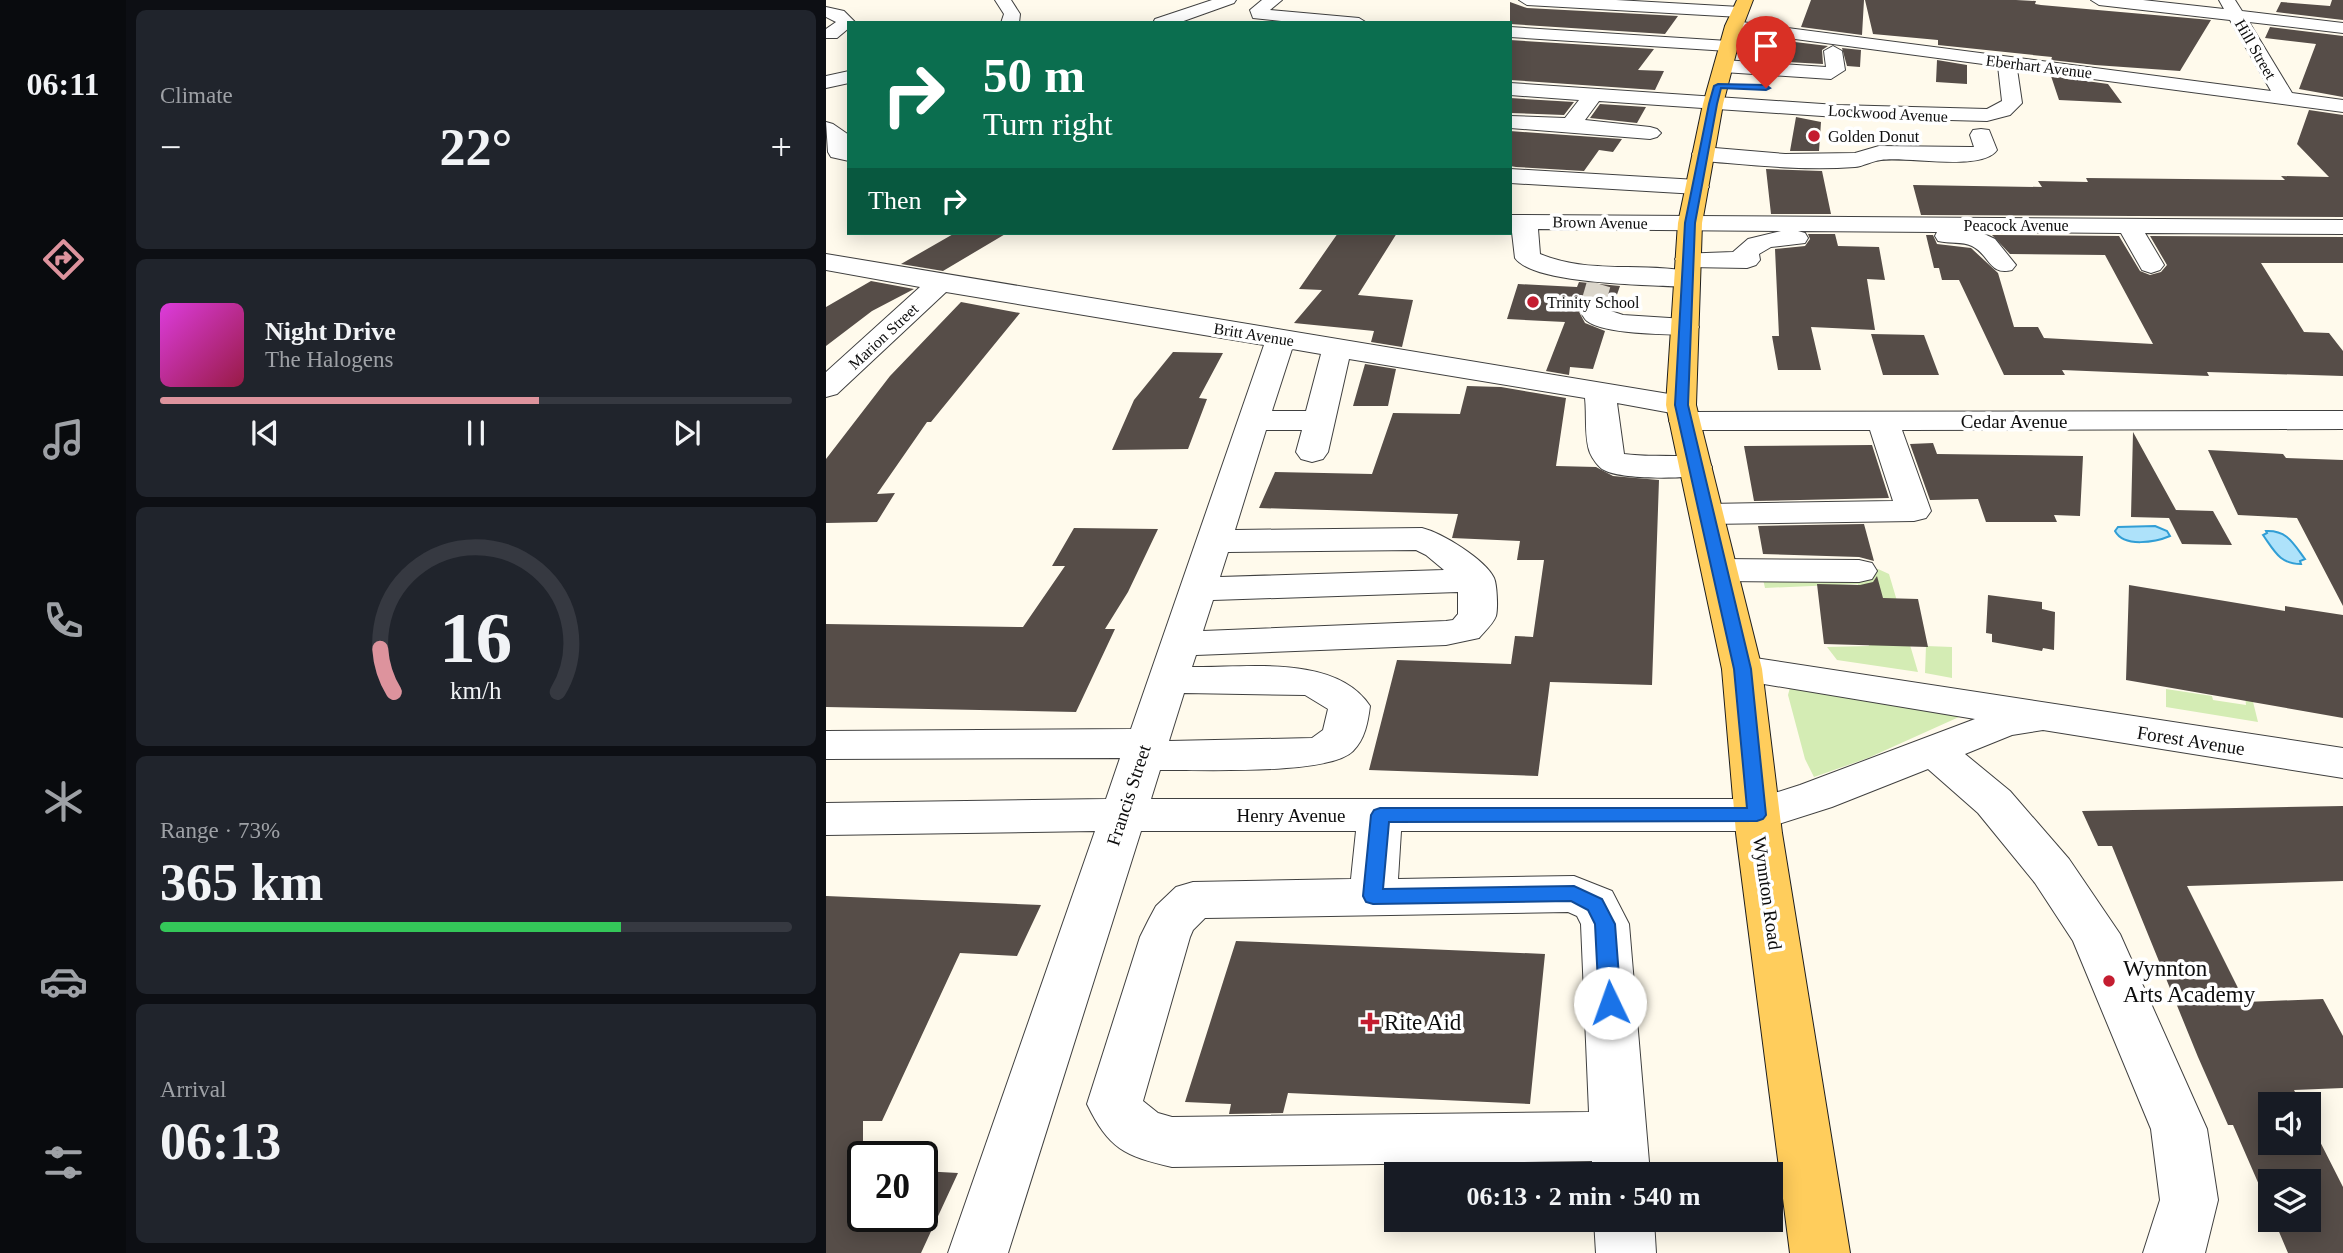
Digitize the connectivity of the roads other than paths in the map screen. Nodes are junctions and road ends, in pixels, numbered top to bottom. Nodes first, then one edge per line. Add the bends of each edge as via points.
1 (1003, 0) edge
2 (1228, 0) edge
3 (1274, 0) edge
4 (1527, 0) edge
5 (2099, 0) edge
6 (2232, 8) edge
7 (826, 12) edge
8 (1739, 14) edge
9 (1010, 21) edge
10 (1167, 21) edge
11 (1337, 21) edge
12 (2343, 28) edge
13 (1880, 30) dead end
14 (1512, 32) edge
15 (828, 33) edge
16 (1803, 41) junction
17 (1860, 43) junction
18 (847, 45) edge
19 (1833, 51) junction
20 (1726, 54) junction
21 (1772, 60) junction
22 (2007, 62) junction
23 (847, 77) edge
24 (826, 82) edge
25 (1512, 89) edge
26 (1593, 95) junction
27 (1715, 95) junction
28 (2285, 98) junction
29 (2343, 106) edge
30 (1847, 111) junction
31 (1982, 115) junction
32 (1512, 122) edge
33 (1571, 125) junction
34 (826, 128) edge
35 (1874, 129) junction
36 (1650, 133) dead end
37 (1879, 153) junction
38 (838, 154) edge
39 (1703, 155) junction
40 (1512, 176) edge
41 (1697, 187) junction
42 (1518, 222) edge
43 (1690, 223) junction
44 (2129, 226) junction
45 (2343, 227) edge
46 (826, 261) edge
47 (2003, 265) dead end
48 (2151, 265) dead end
49 (1688, 269) junction
50 (940, 283) junction
51 (1597, 287) junction
52 (1685, 327) junction
53 (1281, 338) junction
54 (1337, 347) junction
55 (826, 388) edge
56 (1600, 391) junction
57 (1683, 413) junction
58 (1320, 420) junction
59 (2343, 420) edge
60 (1253, 421) junction
61 (1883, 421) junction
62 (1312, 452) dead end
63 (1696, 467) junction
64 (1707, 514) junction
65 (1213, 541) junction
66 (1720, 570) junction
67 (1859, 571) dead end
68 (1477, 580) junction
69 (1197, 589) junction
70 (1172, 662) junction
71 (1742, 669) junction
72 (2040, 717) junction
73 (826, 745) edge
74 (1143, 750) junction
75 (1934, 751) junction
76 (2343, 763) edge
77 (1121, 815) junction
78 (1380, 815) junction
79 (1757, 815) junction
80 (826, 819) edge
81 (1373, 896) junction
82 (1619, 1155) edge
83 (1625, 1232) edge
84 (978, 1253) edge
85 (1626, 1253) edge
86 (1820, 1253) edge
87 (2173, 1253) edge

1 - 9 street via 1012,14
2 - 10 street
3 - 11 street via 1258,10 1259,14
4 - 8 street
5 - 6 street
6 - 12 street
6 - 28 street, Hill Street
7 - 15 street via 846,22
8 - 13 street
8 - 16 street, Eberhart Avenue
8 - 20 main road, Wynnton Road
14 - 20 street
15 - 18 street
16 - 17 street, Eberhart Avenue
16 - 19 street
16 - 21 street
17 - 19 street via 1850,50
17 - 22 street, Eberhart Avenue
19 - 21 street via 1836,70 1831,73 1784,72
20 - 21 street
20 - 27 main road, Wynnton Road
22 - 28 street, Eberhart Avenue
22 - 31 street, Lockwood Avenue via 2012,103 2003,111
23 - 24 street
25 - 26 street, Lockwood Avenue
26 - 27 street, Lockwood Avenue
26 - 33 street
27 - 30 street, Lockwood Avenue
27 - 39 main road, Wynnton Road
28 - 29 street, Eberhart Avenue
30 - 31 street, Lockwood Avenue
30 - 35 street
31 - 35 street
31 - 37 street via 1986,150 1981,153
32 - 33 street
33 - 36 street
34 - 38 street via 840,138
35 - 37 street via 1883,146
37 - 39 street via 1857,160 1785,161
39 - 41 main road, Wynnton Road
40 - 41 street
41 - 43 main road, Wynnton Road
42 - 43 street, Brown Avenue
42 - 51 street via 1528,258
43 - 44 street, Peacock Avenue
43 - 49 main road, Wynnton Road
44 - 45 street, Peacock Avenue
44 - 48 street
46 - 50 street, Britt Avenue
47 - 49 street via 1988,243 1965,236 1781,238 1753,245 1746,252 1747,260
49 - 51 street
49 - 52 main road, Wynnton Road
50 - 53 street, Britt Avenue
50 - 55 street, Marion Street
51 - 52 street via 1597,316 1621,323
52 - 57 main road, Wynnton Road
53 - 54 street, Britt Avenue
53 - 60 street, Francis Street
54 - 56 street, Britt Avenue
54 - 58 street
56 - 57 street, Britt Avenue
56 - 63 street via 1605,453 1614,463
57 - 61 street, Cedar Avenue
57 - 63 main road, Wynnton Road
58 - 60 street
58 - 62 street
59 - 61 street, Cedar Avenue
60 - 65 street, Francis Street
61 - 64 street via 1914,511
63 - 64 main road, Wynnton Road
64 - 66 main road, Wynnton Road
65 - 68 street via 1422,539 1439,547
65 - 69 street, Francis Street
66 - 67 street
66 - 71 main road, Wynnton Road
68 - 69 street
68 - 70 street via 1477,616 1465,630
69 - 70 street, Francis Street
70 - 74 street, Francis Street
70 - 74 street via 1313,683 1349,706 1345,732 1334,747 1315,752
71 - 72 street, Forest Avenue
71 - 79 main road, Wynnton Road
72 - 75 street, Forest Avenue via 2004,723
72 - 76 street, Forest Avenue
73 - 74 street
74 - 77 street, Francis Street
75 - 79 street, Forest Avenue
75 - 87 street via 1994,802 2052,871 2095,934 2179,1129 2189,1200
77 - 78 street, Henry Avenue
77 - 80 street, Henry Avenue
77 - 84 street, Francis Street
78 - 79 street, Henry Avenue
78 - 81 street
79 - 86 main road, Wynnton Road
81 - 82 street via 1549,892 1574,894 1595,904 1605,924
81 - 82 street via 1193,900 1173,919 1165,937 1115,1104 1123,1120 1146,1136 1171,1142
83 - 85 street

